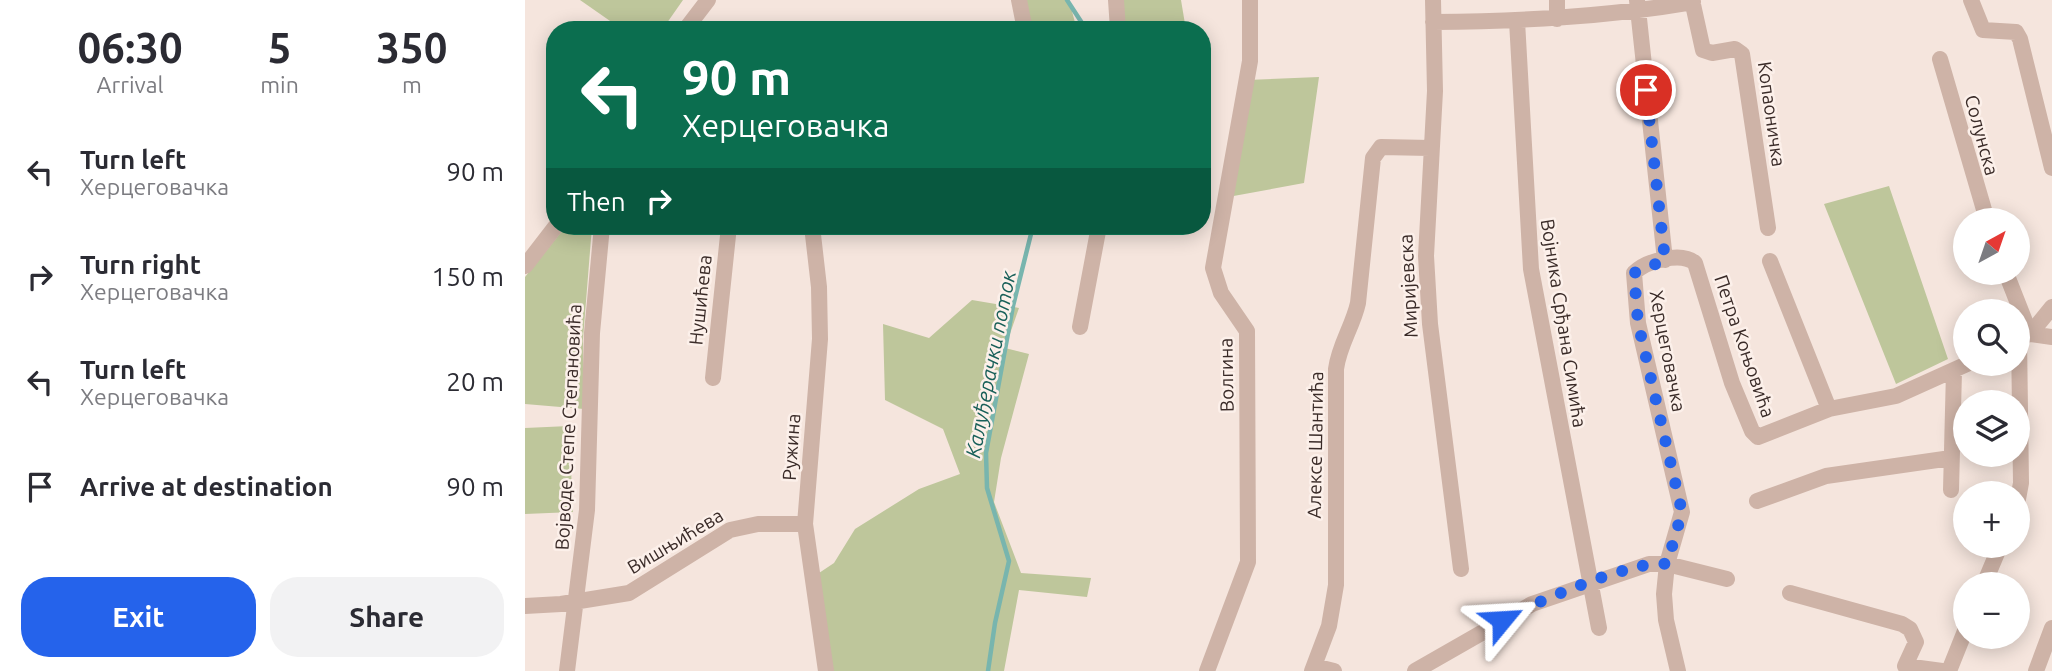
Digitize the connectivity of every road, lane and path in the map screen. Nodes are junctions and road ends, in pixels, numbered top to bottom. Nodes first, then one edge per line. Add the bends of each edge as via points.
1 (708, 0) edge
2 (1019, 0) edge
3 (1116, 0) edge
4 (1250, 0) edge
5 (1433, 0) edge
6 (1557, 0) edge
7 (1971, 0) edge
8 (1692, 1) edge
9 (1637, 6) edge
10 (1557, 19) junction
11 (692, 21) edge
12 (1023, 21) edge
13 (1117, 21) edge
14 (1517, 21) junction
15 (1433, 22) junction
16 (1940, 60) dead end
17 (1430, 148) junction
18 (2052, 169) edge
19 (1983, 208) edge
20 (1768, 228) dead end
21 (549, 235) edge
22 (601, 235) edge
23 (728, 235) edge
24 (813, 235) edge
25 (1097, 235) edge
26 (1665, 260) junction
27 (1770, 261) dead end
28 (525, 265) edge
29 (2052, 307) edge
30 (1080, 327) dead end
31 (2030, 328) edge
32 (2030, 336) edge
33 (2052, 337) edge
34 (1953, 371) edge
35 (1960, 376) edge
36 (2022, 376) edge
37 (713, 378) dead end
38 (1829, 409) junction
39 (1951, 458) junction
40 (2021, 481) edge
41 (1951, 490) dead end
42 (1757, 501) dead end
43 (805, 524) junction
44 (1667, 564) junction
45 (1461, 569) dead end
46 (1727, 579) dead end
47 (1589, 584) junction
48 (1790, 593) dead end
49 (576, 601) junction
50 (525, 606) edge
51 (1598, 628) dead end
52 (2052, 628) edge
53 (1958, 649) edge
54 (1313, 668) edge
55 (1903, 669) edge
56 (568, 671) edge
57 (826, 671) edge
58 (1207, 671) edge
59 (1334, 671) edge
60 (1415, 671) edge
61 (1678, 671) edge
62 (1942, 671) edge
63 (1949, 671) edge
64 (2036, 671) edge

1 - 11 street
2 - 12 street
3 - 13 street
4 - 58 street, Волгина via 1250,61 1213,268 1221,293 1247,331 1248,562
5 - 15 street, Миријевска
6 - 10 street
7 - 18 street via 1983,30 2010,30 2020,39
8 - 9 street, Копаоничка
8 - 20 street, Копаоничка via 1703,50 1735,49 1742,54
9 - 10 street, Копаоничка
9 - 26 street
10 - 14 street, Копаоничка
14 - 15 street, Копаоничка
14 - 47 street, Војника Срђана Симића via 1531,269
15 - 17 street, Миријевска via 1435,91
16 - 19 street, Солунска
17 - 45 street, Миријевска via 1426,219 1430,324
17 - 54 street, Алексе Шантића via 1381,146 1373,158 1357,303 1336,369 1335,603
21 - 28 street
22 - 49 street, Војводе Степе Степановића via 592,333 587,510
23 - 37 street, Нушићева
24 - 43 street, Ружина via 820,339
25 - 30 street
26 - 38 street, Петра Коњовића via 1683,257 1695,263 1732,383 1755,435 1766,436
26 - 44 street, Херцеговачка via 1639,269 1634,280 1638,323 1682,512
27 - 38 street
29 - 31 street
32 - 33 street
34 - 38 street, Петра Коњовића via 1896,396
35 - 39 street
36 - 40 street
39 - 41 street
39 - 42 street via 1826,476
43 - 49 street, Вишњићева via 758,524 730,530 629,593
43 - 57 street, Ружина
44 - 46 street
44 - 47 street via 1649,564
44 - 61 street, Херцеговачка via 1664,607
47 - 51 street, Војника Срђана Симића
47 - 60 street via 1518,611
48 - 55 street via 1910,629 1916,642
49 - 50 street, Вишњићева
49 - 56 street, Војводе Степе Степановића
52 - 64 street
53 - 63 street
54 - 59 street
55 - 62 street

